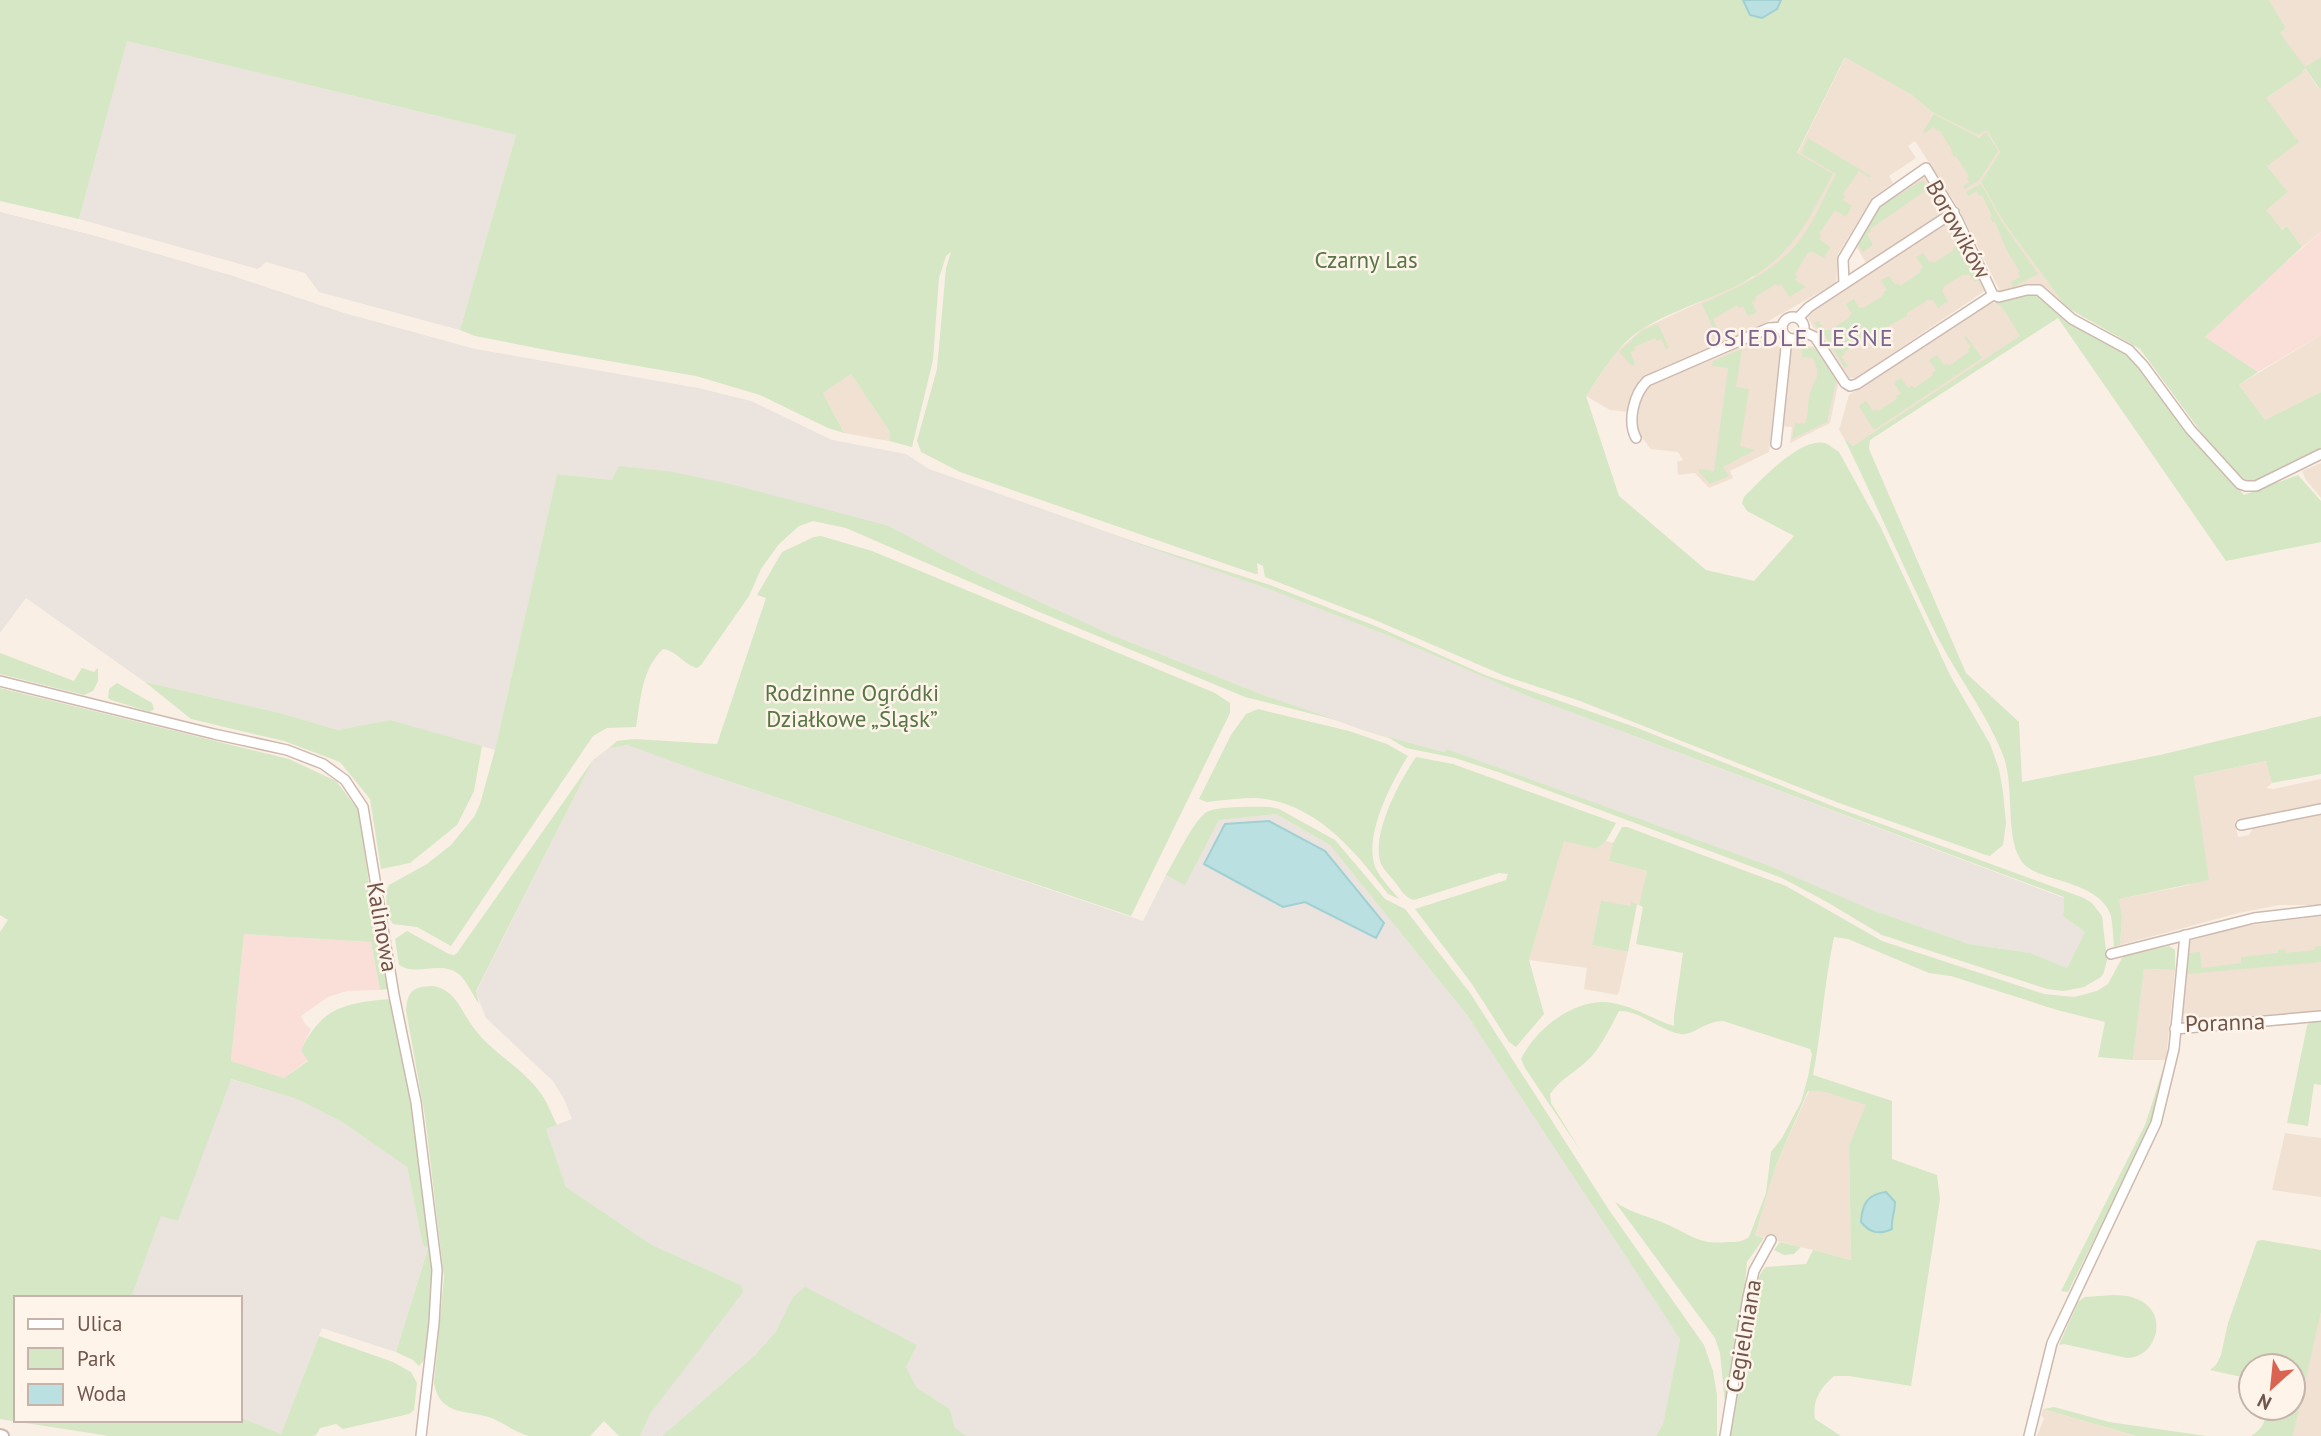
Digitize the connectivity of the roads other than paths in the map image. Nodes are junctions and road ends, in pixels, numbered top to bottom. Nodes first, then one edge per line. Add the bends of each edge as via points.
1 (1954, 212) junction
2 (1844, 284) junction
3 (1993, 295) junction
4 (1798, 318) junction
5 (1782, 327) junction
6 (1804, 332) junction
7 (1787, 338) junction
8 (1636, 438) dead end
9 (1776, 444) dead end
10 (2321, 454) edge
11 (0, 681) edge
12 (2321, 809) edge
13 (2241, 825) dead end
14 (2321, 910) edge
15 (2185, 935) junction
16 (2111, 954) dead end
17 (2321, 1016) edge
18 (2175, 1029) junction
19 (1771, 1240) dead end
20 (421, 1436) edge
21 (1725, 1436) edge
22 (2029, 1436) edge

1 - 2 street
1 - 2 street, Borowików via 1926,168 1876,203 1845,254
1 - 3 street, Borowików
2 - 4 street
3 - 6 street via 1850,386 1815,337
3 - 10 street, Borowików via 2039,290 2060,310 2122,345 2240,484 2256,485
4 - 5 street via 1787,319
4 - 6 street
5 - 7 street
5 - 8 street via 1769,328 1647,381 1634,407
6 - 7 street via 1795,340
7 - 9 street
11 - 20 street, Kalinowa via 287,750 323,764 345,780 363,807 416,1102 437,1270
12 - 13 street
14 - 15 street via 2254,918
15 - 16 street
15 - 18 street, Poranna
17 - 18 street, Poranna
18 - 22 street via 2169,1077 2156,1123 2052,1343
19 - 21 street, Cegielniana via 1754,1271

